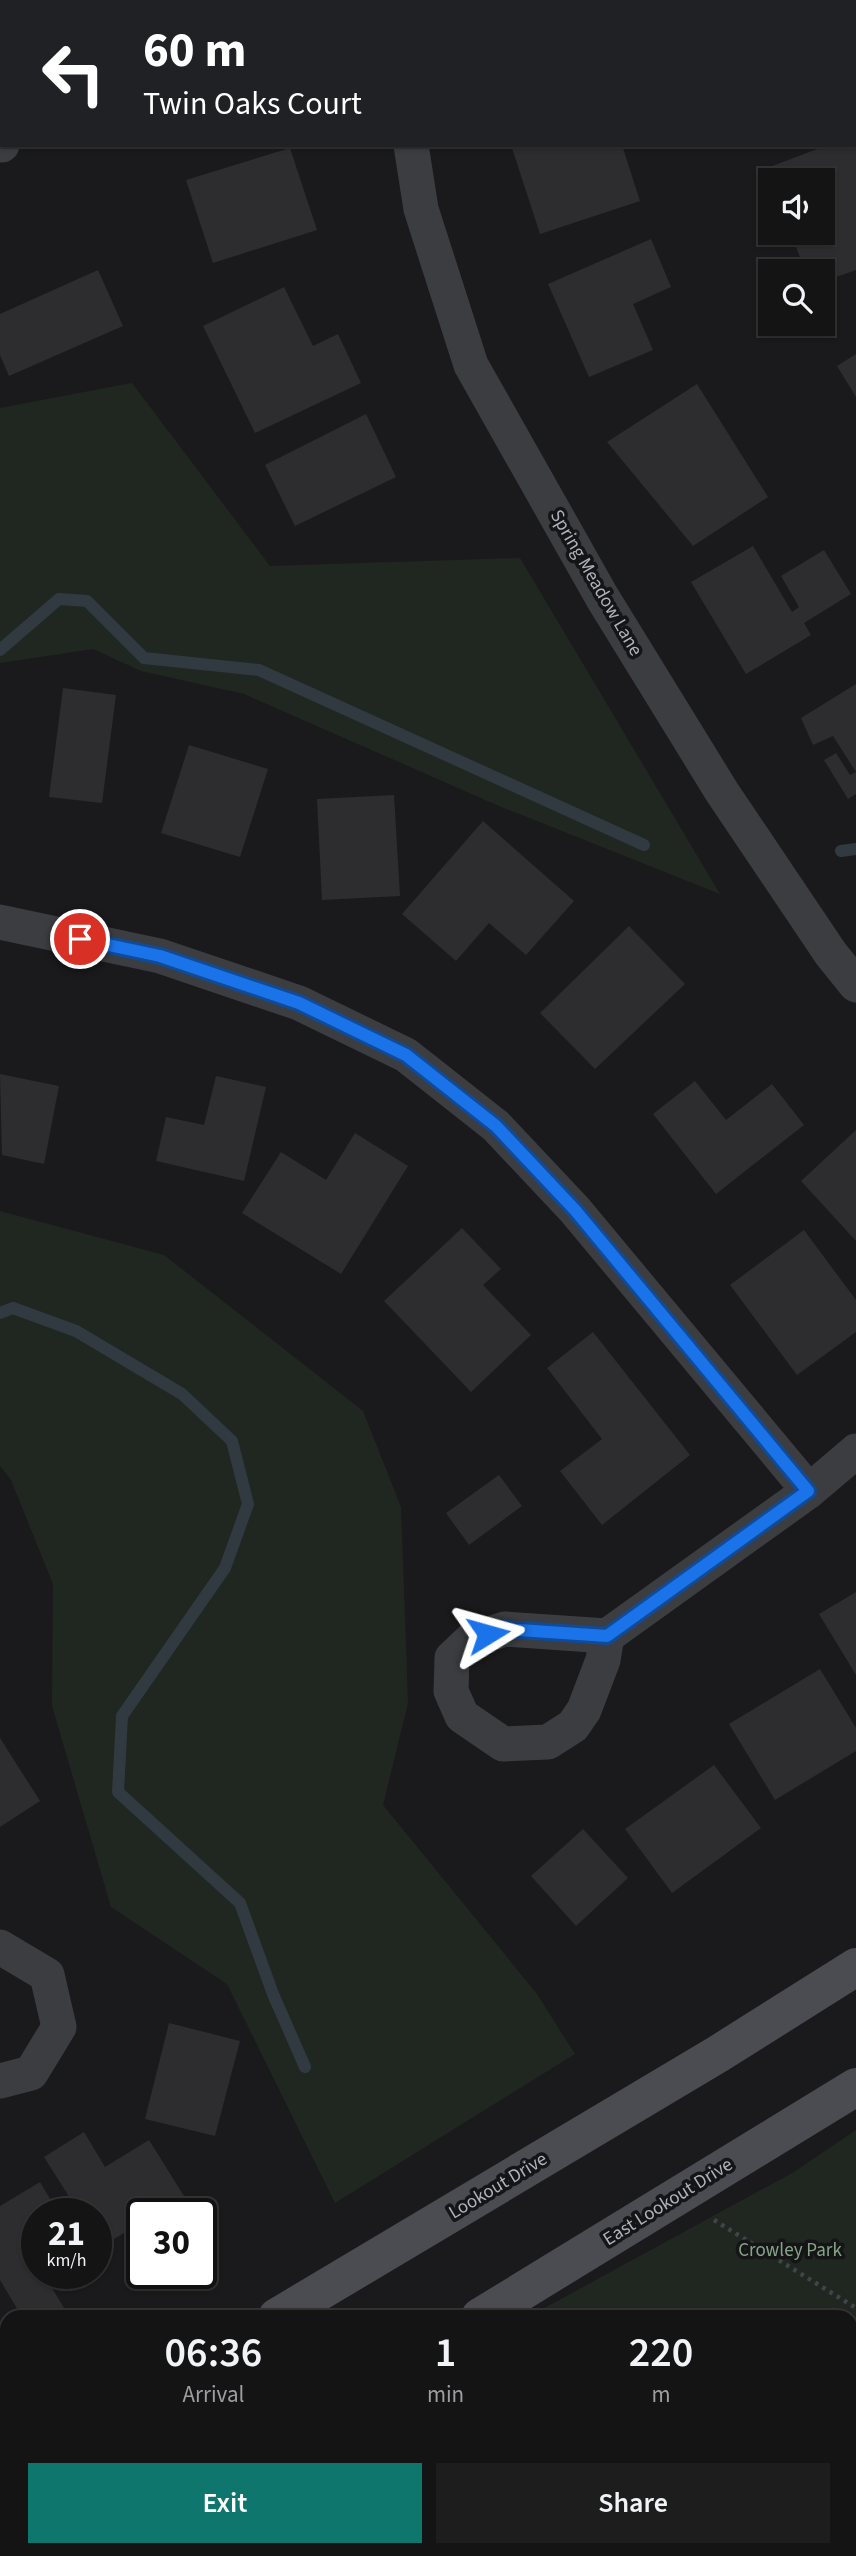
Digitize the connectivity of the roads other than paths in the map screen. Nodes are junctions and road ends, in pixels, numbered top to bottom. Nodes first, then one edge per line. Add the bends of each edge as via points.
1 (411, 147) edge
2 (0, 922) edge
3 (856, 985) edge
4 (856, 1451) edge
5 (808, 1491) junction
6 (607, 1636) junction
7 (0, 1947) edge
8 (856, 1967) edge
9 (0, 2081) edge
10 (856, 2087) edge
11 (289, 2310) edge
12 (491, 2310) edge

1 - 3 street, Spring Meadow Lane via 421,209 471,365 602,597 715,781
2 - 5 street via 160,956 299,1003 406,1055 496,1126 575,1210
4 - 5 street
5 - 6 street
6 - 6 street via 505,1629 471,1640 452,1658 451,1691 462,1716 503,1744 548,1742 573,1726 584,1710
7 - 9 street via 47,1975 60,2027 32,2073
8 - 11 main road, Lookout Drive
10 - 12 main road, East Lookout Drive

